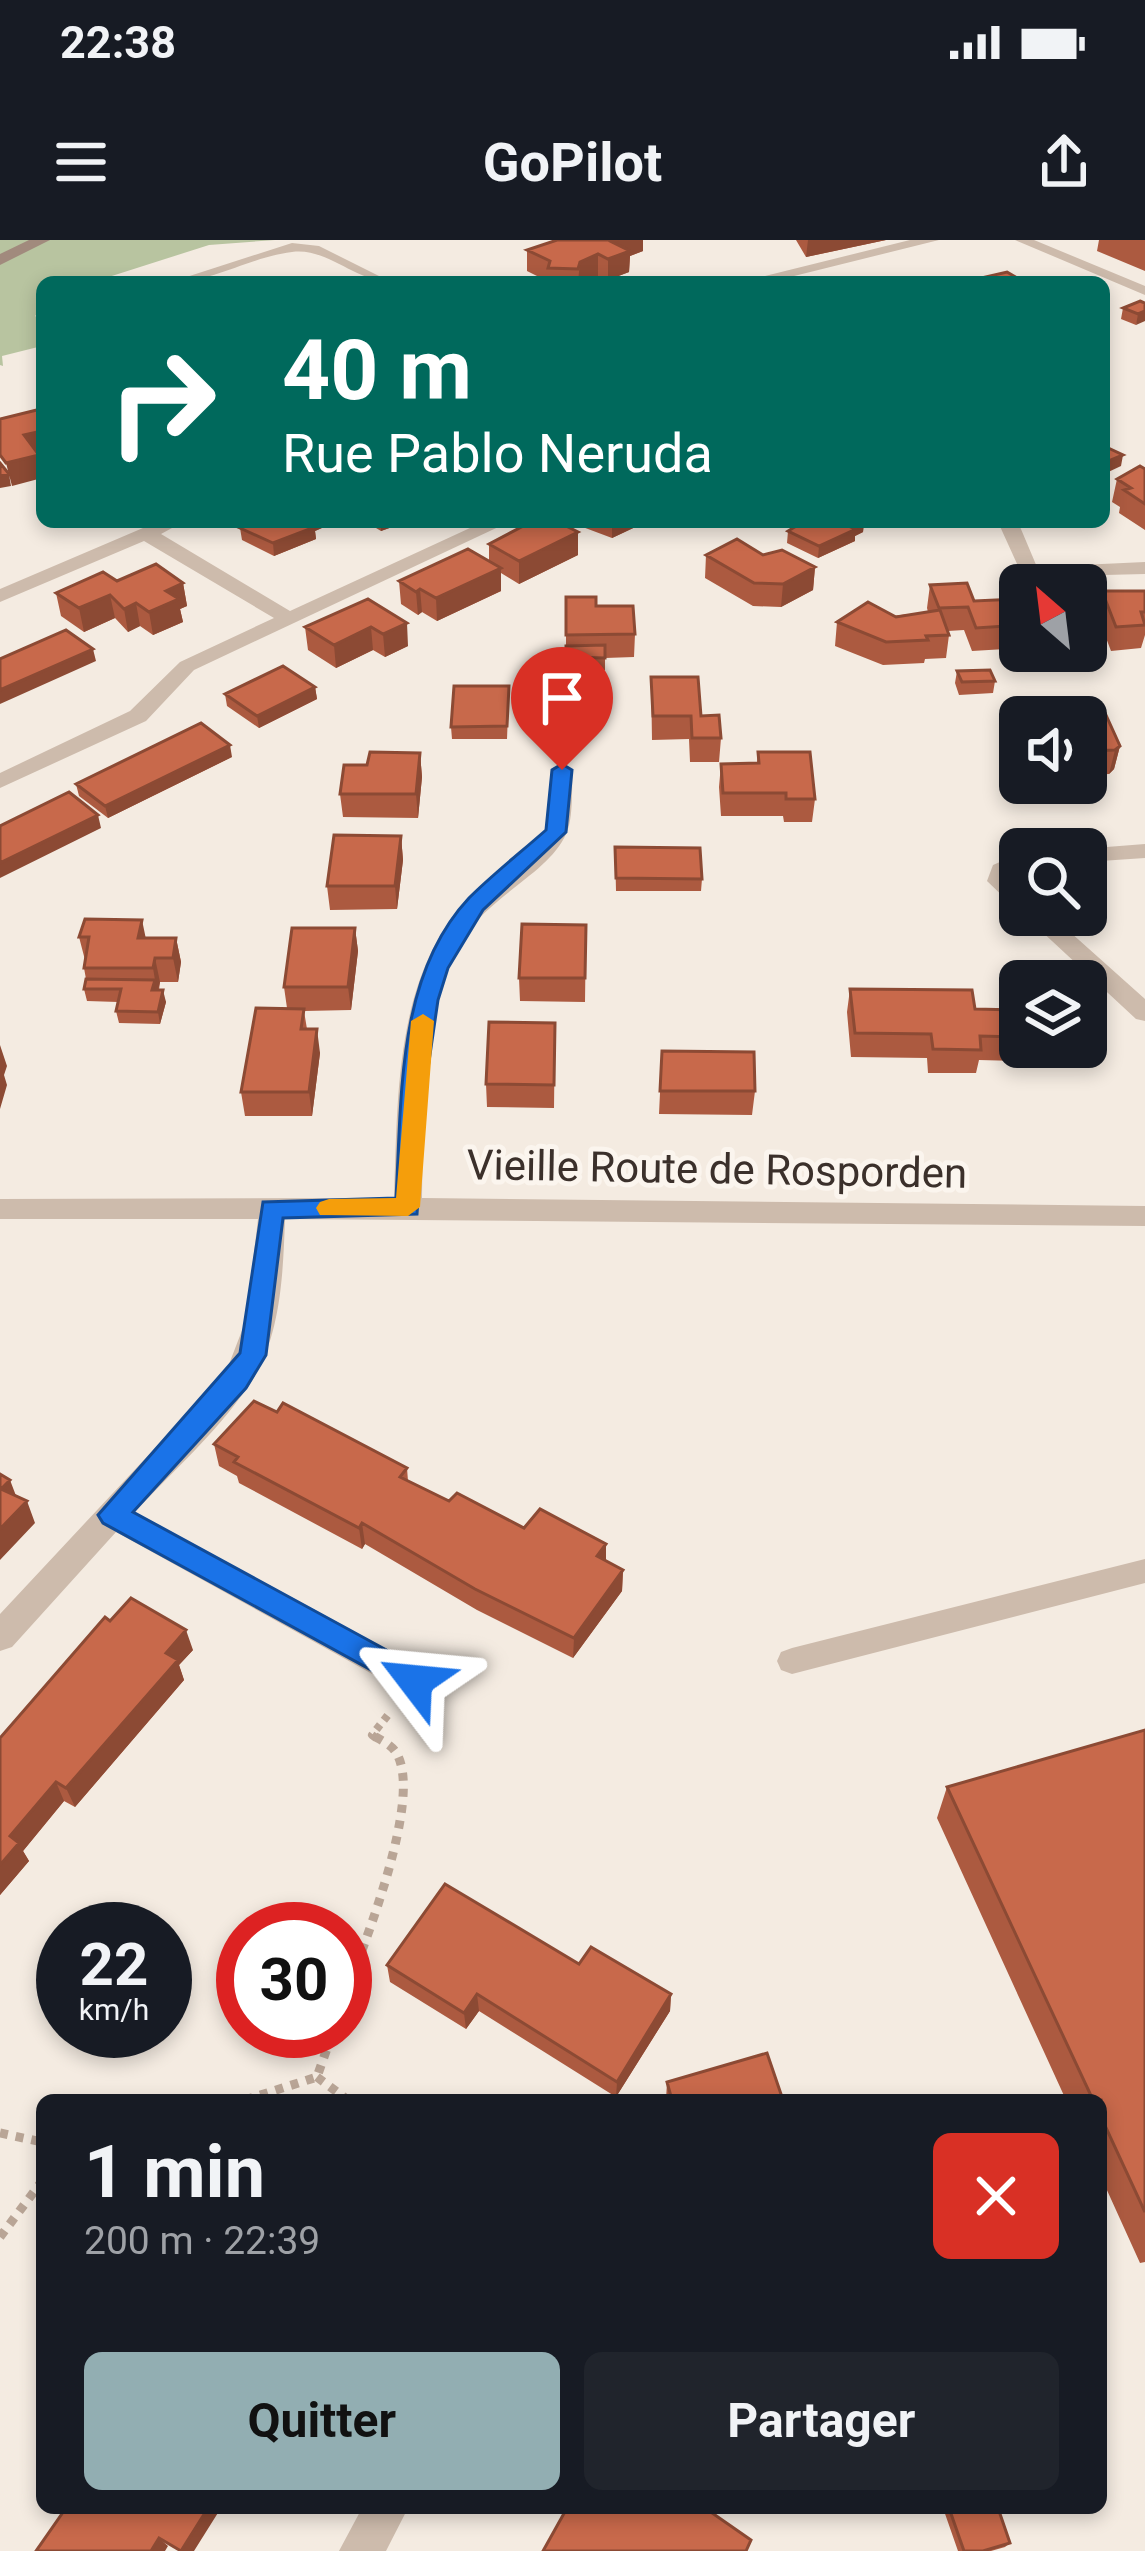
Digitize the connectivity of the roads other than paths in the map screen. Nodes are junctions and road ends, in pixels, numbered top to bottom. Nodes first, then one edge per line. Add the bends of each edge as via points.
1 (42, 240) edge
2 (931, 240) edge
3 (1022, 240) edge
4 (0, 260) edge
5 (198, 276) edge
6 (371, 276) edge
7 (775, 276) edge
8 (1145, 290) edge
9 (160, 528) edge
10 (486, 528) edge
11 (1011, 528) edge
12 (146, 534) junction
13 (1145, 568) edge
14 (0, 596) edge
15 (290, 619) junction
16 (562, 770) dead end
17 (0, 782) edge
18 (1145, 851) edge
19 (1107, 854) edge
20 (1059, 936) edge
21 (1145, 1013) edge
22 (408, 1207) junction
23 (0, 1209) edge
24 (272, 1209) junction
25 (1145, 1216) edge
26 (113, 1515) junction
27 (1145, 1571) edge
28 (0, 1637) edge
29 (792, 1661) dead end
30 (415, 1681) dead end
31 (383, 2514) edge
32 (361, 2551) edge

1 - 4 main road
2 - 7 street
3 - 8 lane
5 - 6 lane via 292,247
9 - 12 street
10 - 15 street
11 - 13 street via 1030,573
12 - 14 street
12 - 15 street
15 - 17 street via 187,666 138,716
16 - 22 street via 556,832 475,905 437,968 415,1075
18 - 19 street
20 - 21 street
22 - 24 street, Vieille Route de Rosporden
22 - 25 street, Vieille Route de Rosporden
23 - 24 street, Vieille Route de Rosporden
24 - 26 street via 253,1355
26 - 28 street
26 - 30 street
27 - 29 lane
31 - 32 street

